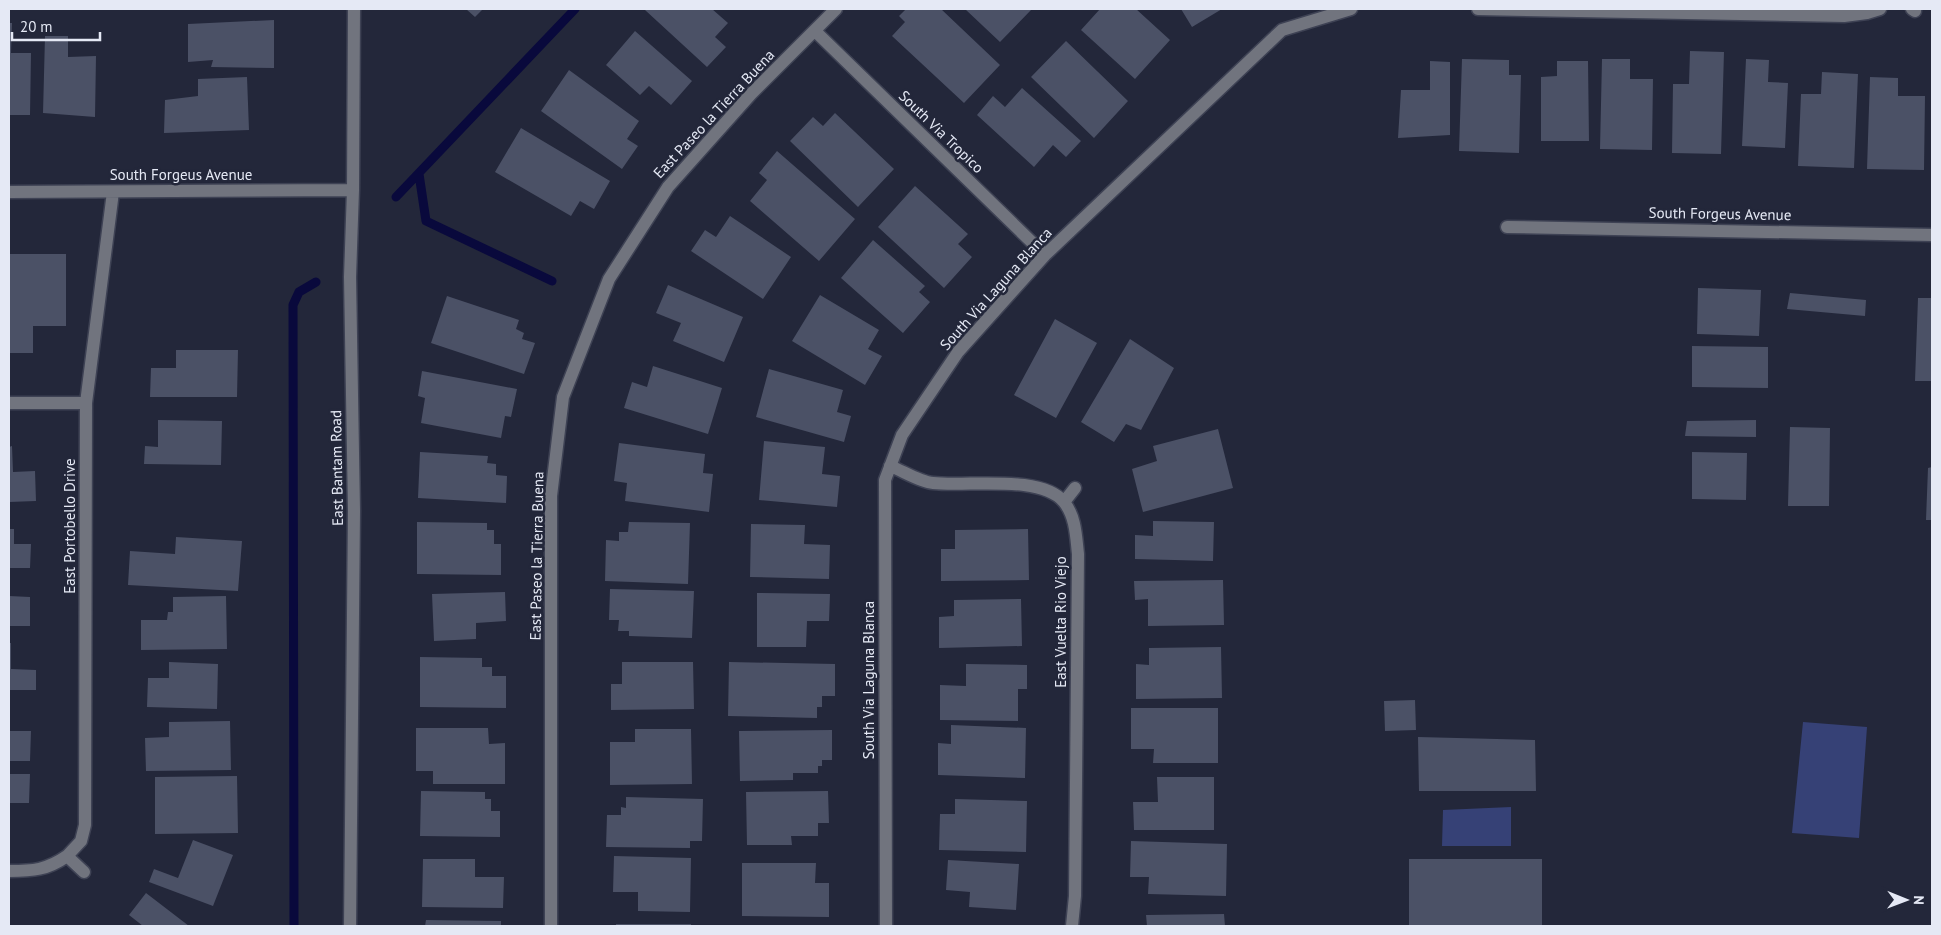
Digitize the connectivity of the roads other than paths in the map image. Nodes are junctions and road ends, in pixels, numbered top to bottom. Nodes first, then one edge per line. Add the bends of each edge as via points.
1 (354, 9) edge
2 (836, 9) edge
3 (1351, 9) edge
4 (1478, 9) edge
5 (1880, 9) edge
6 (1589, 10) edge
7 (815, 31) junction
8 (353, 190) junction
9 (9, 192) edge
10 (112, 192) junction
11 (1507, 227) dead end
12 (1932, 235) edge
13 (1045, 256) junction
14 (9, 403) edge
15 (86, 403) junction
16 (890, 466) junction
17 (1075, 488) dead end
18 (1064, 502) junction
19 (67, 856) junction
20 (9, 871) edge
21 (84, 872) dead end
22 (350, 926) edge
23 (552, 926) edge
24 (886, 926) edge
25 (1072, 926) edge

1 - 8 street, East Bantam Road
2 - 7 street, East Paseo la Tierra Buena
3 - 13 street, South Via Laguna Blanca via 1282,30
4 - 6 street
5 - 6 street via 1844,16
7 - 13 street, South Via Tropico
7 - 23 street, East Paseo la Tierra Buena via 751,94 668,187 609,279 563,397 552,496
8 - 10 street, South Forgeus Avenue
8 - 22 street, East Bantam Road via 350,276 354,511
9 - 10 street, South Forgeus Avenue
10 - 15 street, East Portobello Drive
11 - 12 street, South Forgeus Avenue
13 - 16 street, South Via Laguna Blanca via 958,352 902,436
14 - 15 street
15 - 19 street, East Portobello Drive via 85,825 81,840
16 - 18 street via 932,483 1016,484 1043,488
16 - 24 street, South Via Laguna Blanca via 885,480
17 - 18 street
18 - 25 street, East Vuelta Rio Viejo via 1075,526 1078,554 1075,896
19 - 20 street via 43,869
19 - 21 street

